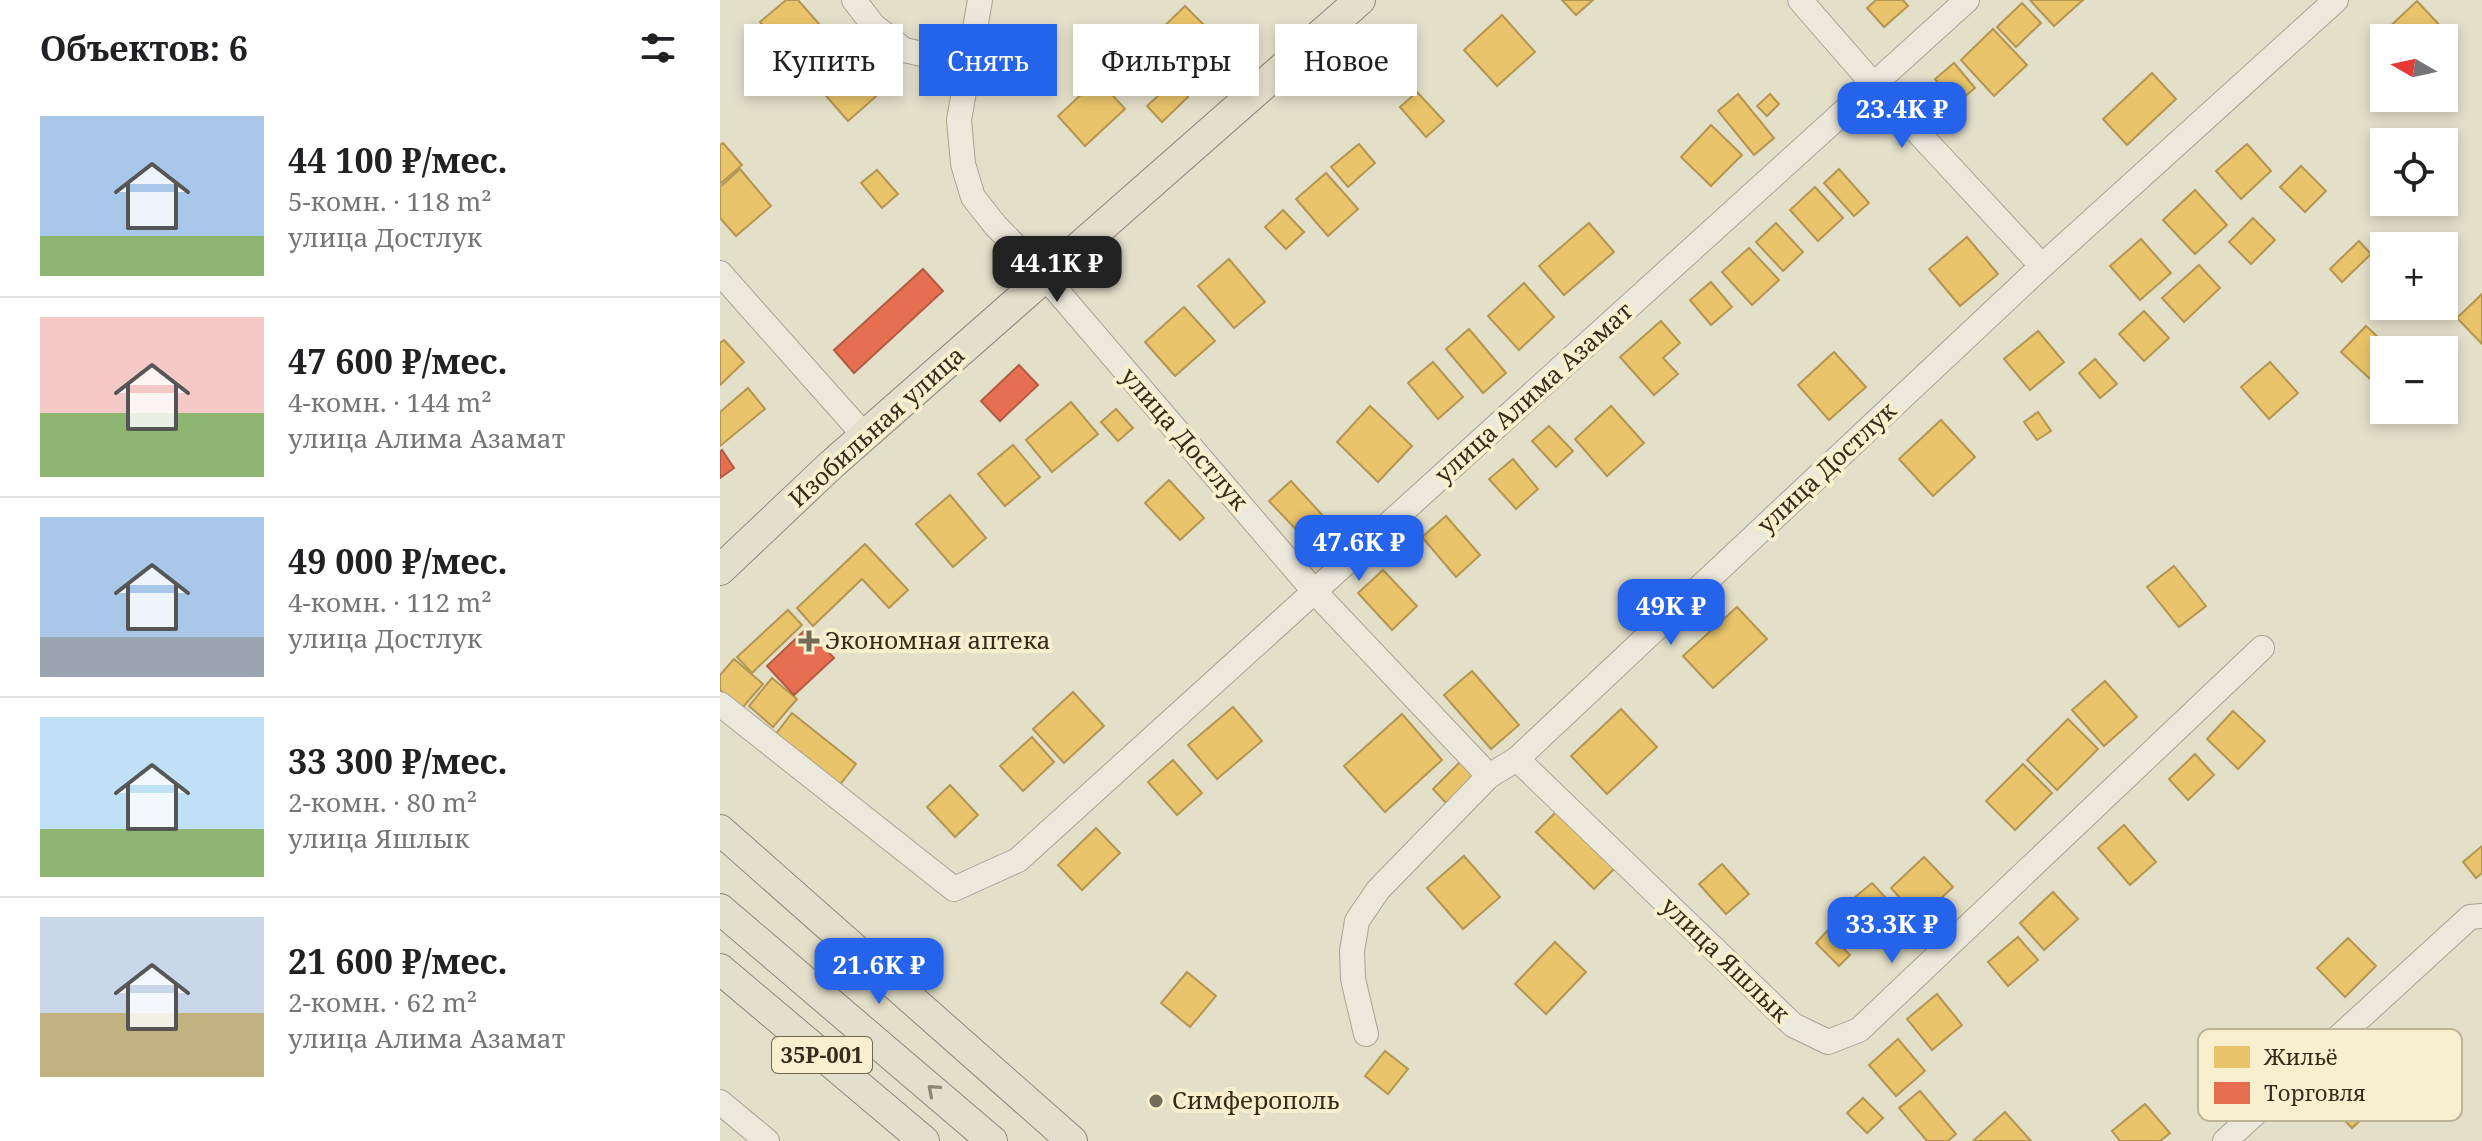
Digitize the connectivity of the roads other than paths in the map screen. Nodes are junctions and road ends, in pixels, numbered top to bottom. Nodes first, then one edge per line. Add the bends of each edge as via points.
1 (854, 0) edge
2 (980, 0) edge
3 (1360, 0) edge
4 (1800, 0) edge
5 (1967, 0) edge
6 (2336, 0) edge
7 (975, 24) edge
8 (919, 53) edge
9 (1874, 85) junction
10 (962, 96) edge
11 (2042, 266) junction
12 (720, 273) edge
13 (1046, 278) junction
14 (865, 436) junction
15 (720, 570) edge
16 (1314, 591) junction
17 (2262, 648) dead end
18 (720, 704) edge
19 (1517, 759) junction
20 (1489, 776) junction
21 (720, 830) edge
22 (720, 909) edge
23 (2482, 916) edge
24 (720, 969) edge
25 (2348, 1029) edge
26 (1366, 1034) dead end
27 (720, 1102) edge
28 (2247, 1121) edge
29 (767, 1141) edge
30 (924, 1141) edge
31 (992, 1141) edge
32 (1072, 1141) edge
33 (2225, 1141) edge

1 - 8 street via 873,25 904,50
2 - 7 street, улица Достлук
3 - 13 main road, Изобильная улица
4 - 9 street
5 - 9 street, улица Алима Азамат
6 - 11 street, улица Достлук
9 - 11 street
9 - 16 street, улица Алима Азамат
10 - 13 street, улица Достлук via 963,164 973,197
11 - 19 street, улица Достлук
12 - 14 street
13 - 14 main road, Изобильная улица
13 - 16 street, улица Достлук
14 - 15 main road, Изобильная улица
16 - 18 street, улица Алима Азамат via 1018,860 954,889
16 - 20 street, улица Достлук
17 - 19 street, улица Яшлык via 1859,1030 1828,1042 1793,1025
19 - 20 street, улица Достлук
20 - 26 street via 1378,890 1357,921 1353,979
21 - 32 main road
31 -> 22 main road, 35Р-001
23 - 25 street via 2470,917
24 - 30 main road, 35Р-001
27 - 29 street
28 - 33 street

